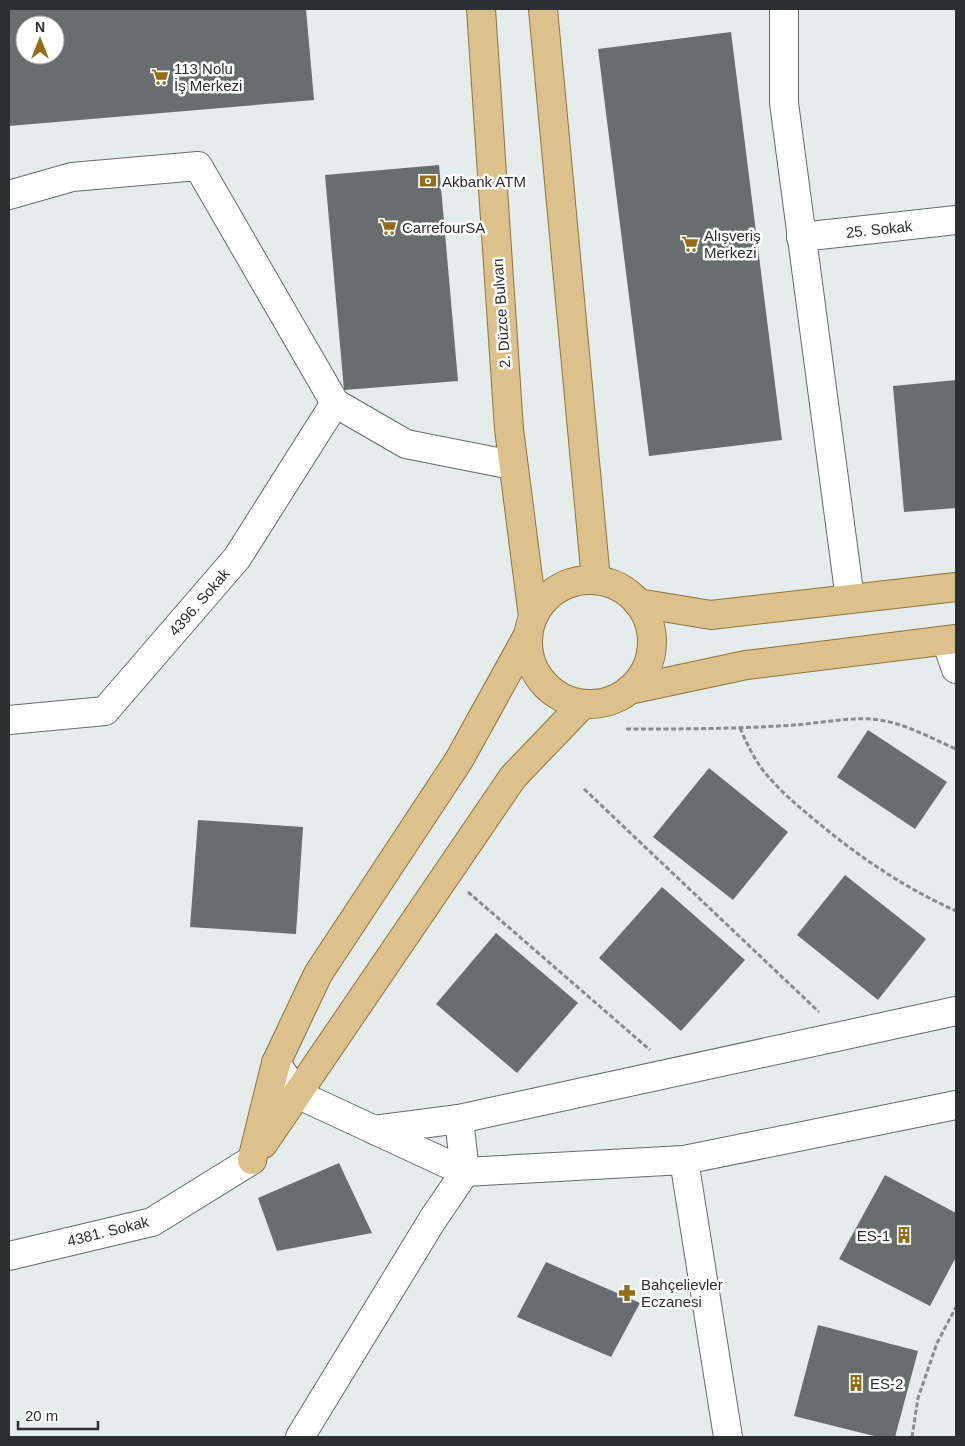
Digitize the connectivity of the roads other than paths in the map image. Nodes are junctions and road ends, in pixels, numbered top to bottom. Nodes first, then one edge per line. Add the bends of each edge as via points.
1 (481, 9) edge
2 (543, 9) edge
3 (784, 9) edge
4 (9, 195) edge
5 (956, 220) edge
6 (801, 237) junction
7 (335, 403) junction
8 (512, 465) junction
9 (596, 580) junction
10 (956, 587) edge
11 (850, 599) junction
12 (638, 603) junction
13 (530, 626) junction
14 (951, 640) edge
15 (956, 669) edge
16 (629, 690) junction
17 (583, 704) junction
18 (9, 720) edge
19 (956, 1011) edge
20 (276, 1063) junction
21 (297, 1094) junction
22 (956, 1105) edge
23 (459, 1119) junction
24 (374, 1130) junction
25 (252, 1160) junction
26 (684, 1160) junction
27 (465, 1172) junction
28 (9, 1256) edge
29 (300, 1437) edge
30 (728, 1437) edge

1 - 8 main road, 2. Düzce Bulvarı
2 - 9 main road
3 - 6 street via 784,103
4 - 7 street via 72,177 198,166
5 - 6 street, 25. Sokak
6 - 11 street
7 - 8 street via 406,444
7 - 18 street, 4396. Sokak via 236,558 105,711
8 - 13 main road, 2. Düzce Bulvarı
9 - 12 main road via 612,584
9 - 13 main road via 576,581 558,588 543,600
10 - 11 main road
11 - 12 main road via 711,616
12 - 16 main road via 648,620 652,638 650,658 642,675
13 - 17 main road via 529,655 536,673 548,688
13 - 20 main road via 459,760 318,974
14 - 15 street
14 - 16 main road via 746,665
16 - 17 main road via 600,703
17 - 21 main road via 513,777
19 - 23 street
20 - 21 street
20 - 25 main road
21 - 24 street
21 - 25 main road
22 - 26 street
23 - 24 street
23 - 27 street
24 - 27 street
25 - 28 street, 4381. Sokak via 152,1222
26 - 27 street
26 - 30 street
27 - 29 street via 418,1242

